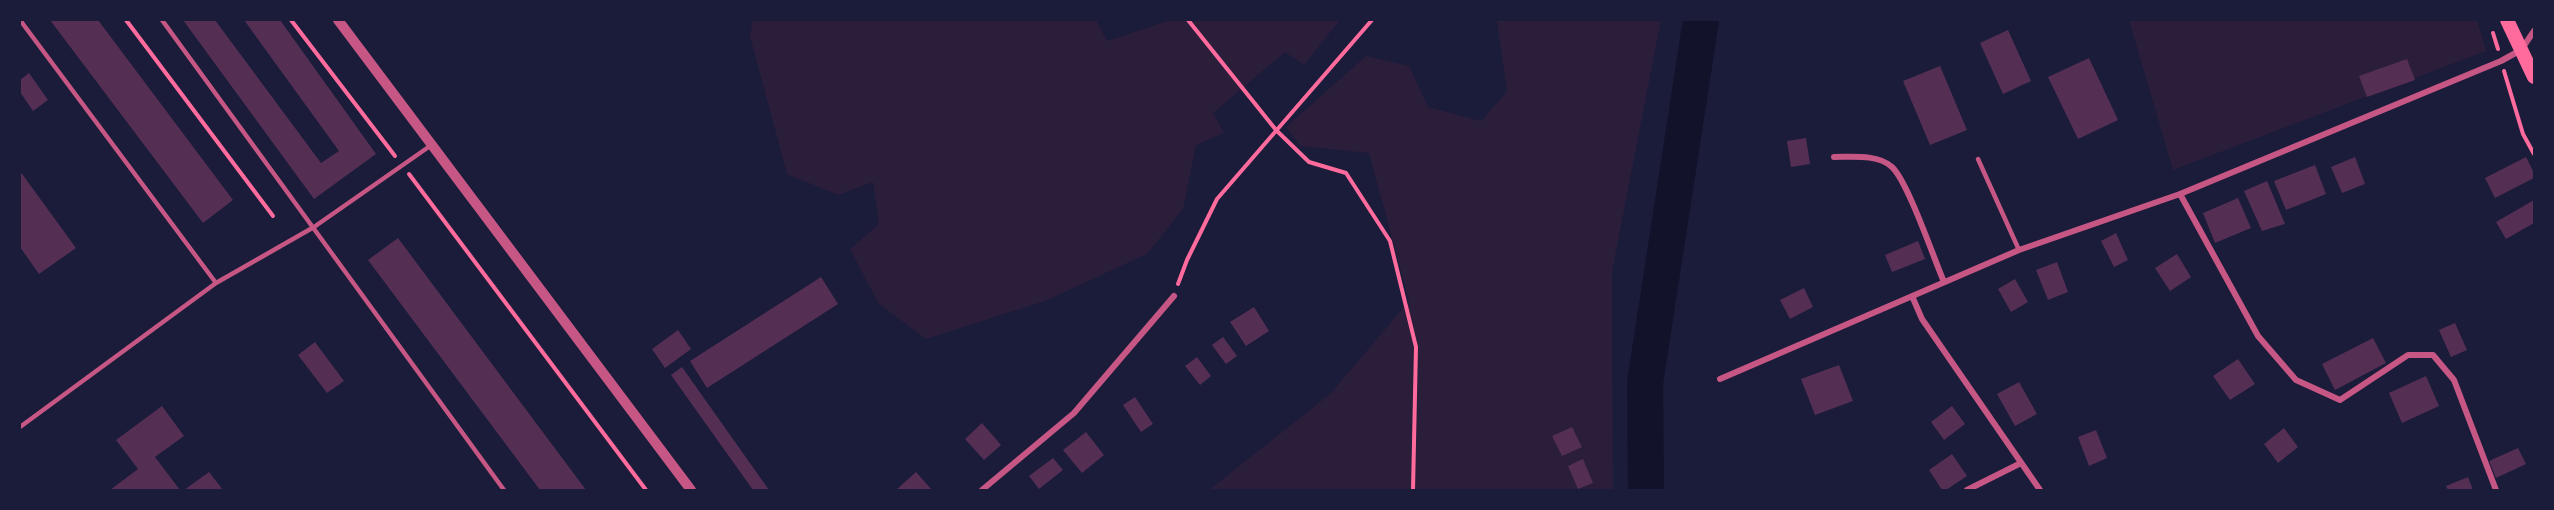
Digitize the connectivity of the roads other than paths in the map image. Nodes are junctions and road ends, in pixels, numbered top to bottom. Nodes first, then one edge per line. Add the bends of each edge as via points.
1 (20, 20) edge
2 (162, 20) edge
3 (338, 20) edge
4 (2509, 23) edge
5 (2535, 30) edge
6 (2521, 50) junction
7 (2535, 77) edge
8 (431, 146) junction
9 (1834, 157) dead end
10 (1978, 159) dead end
11 (2180, 194) junction
12 (314, 227) junction
13 (2019, 249) junction
14 (1944, 282) junction
15 (216, 283) junction
16 (1174, 296) road end
17 (1912, 296) junction
18 (1720, 380) dead end
19 (20, 427) edge
20 (2020, 463) junction
21 (504, 490) edge
22 (691, 490) edge
23 (982, 490) edge
24 (1968, 490) edge
25 (2040, 490) edge
26 (2496, 490) edge

1 - 15 lane
2 - 12 lane
3 - 8 street
4 - 6 main road
5 - 6 street
6 - 7 main road
6 - 11 street
8 - 12 lane
8 - 22 street
9 - 14 street via 1865,156 1892,166 1903,183
10 - 13 lane
11 - 13 street
11 - 26 street via 2258,336 2296,380 2340,400 2408,355 2433,355 2454,381
12 - 15 lane
12 - 21 lane
13 - 14 street
14 - 17 street
15 - 19 lane
16 - 23 street via 1074,413
17 - 18 street
17 - 20 street via 1922,319
20 - 24 street
20 - 25 street

